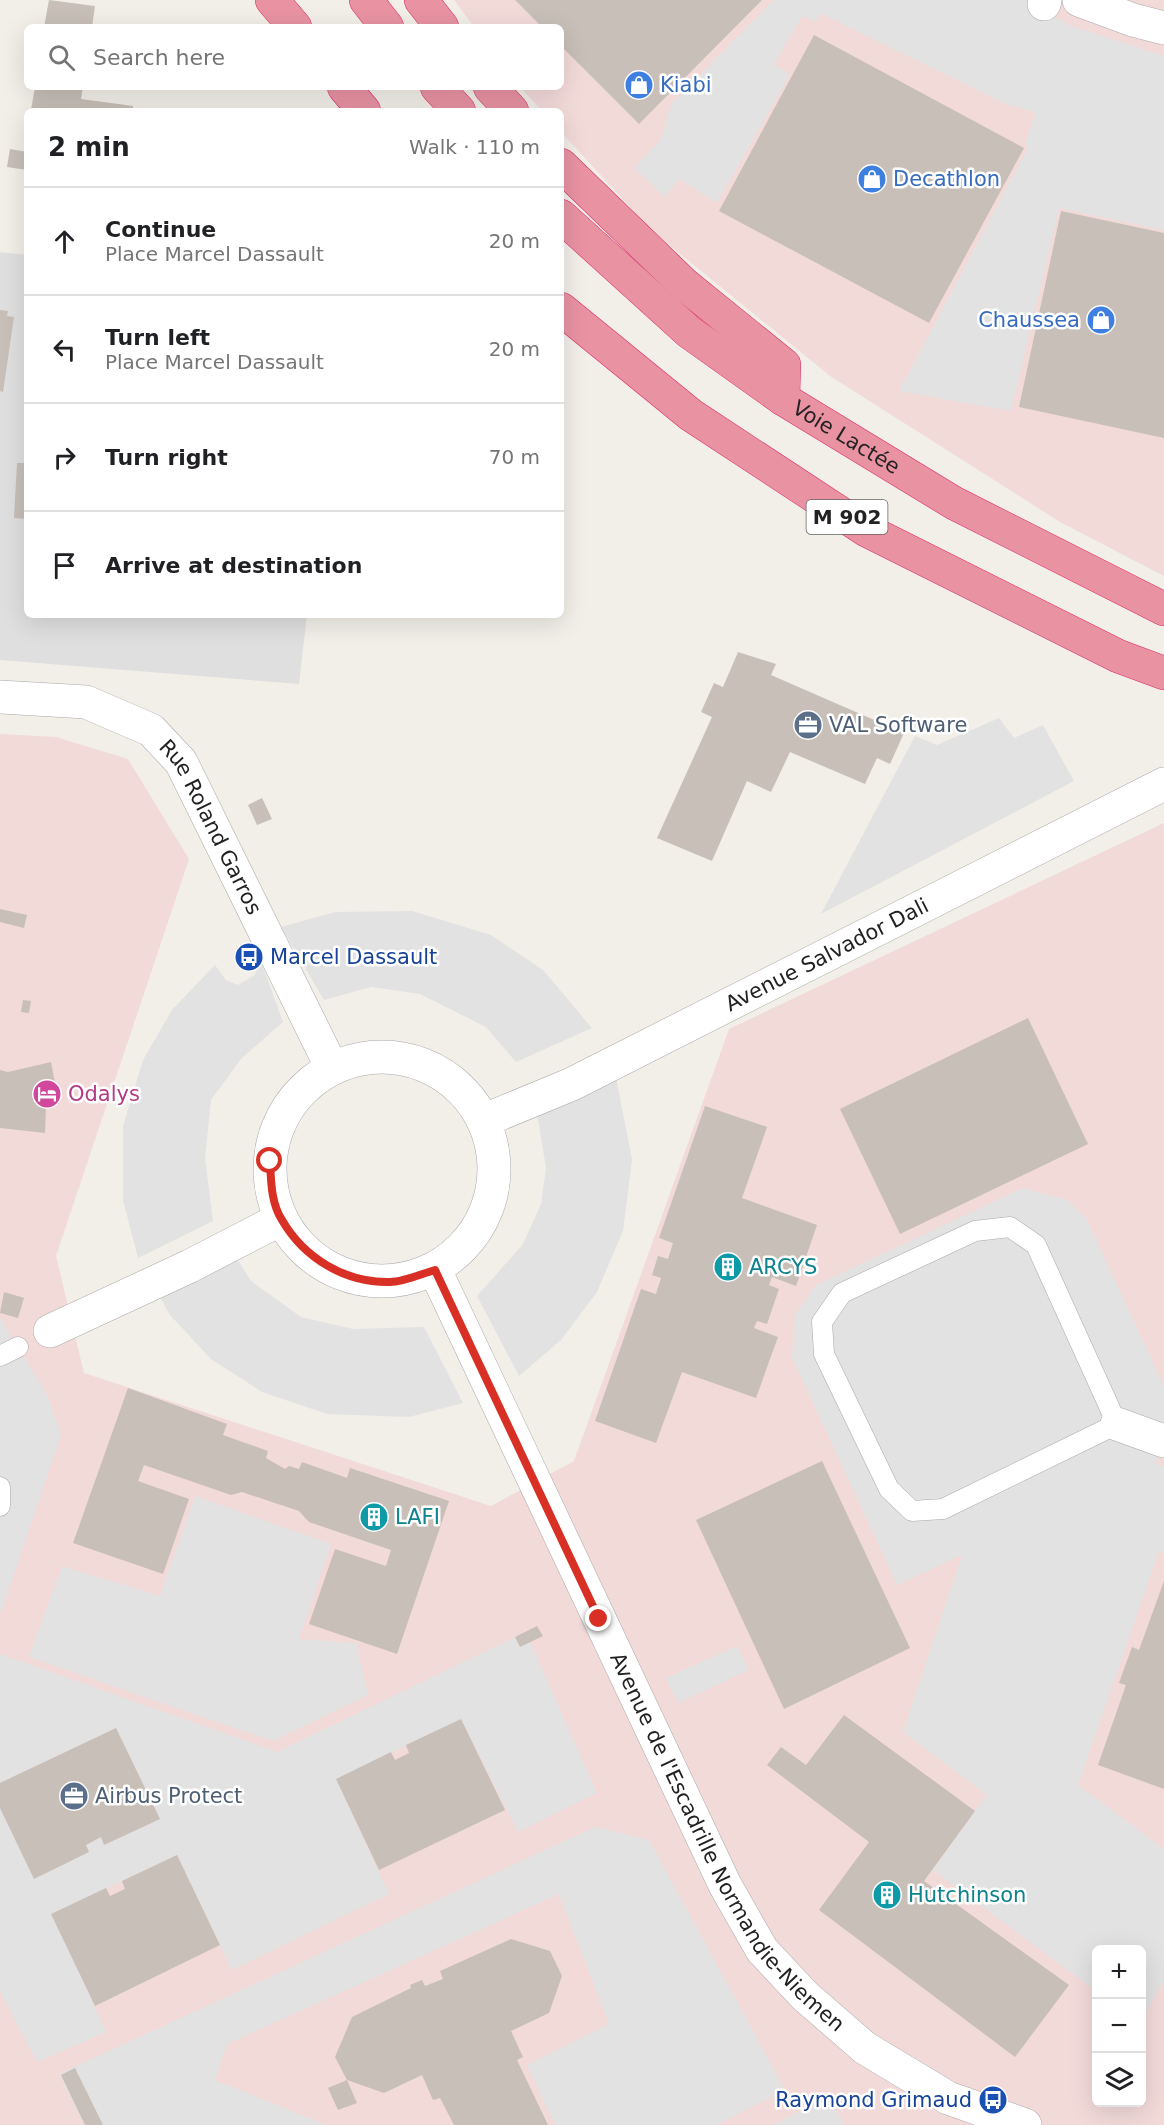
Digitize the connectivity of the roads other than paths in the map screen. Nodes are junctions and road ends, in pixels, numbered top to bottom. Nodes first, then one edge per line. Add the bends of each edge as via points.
1 (272, 0) edge
2 (366, 0) edge
3 (421, 0) edge
4 (1079, 0) edge
5 (292, 24) edge
6 (385, 24) edge
7 (440, 24) edge
8 (1164, 28) edge
9 (346, 90) edge
10 (440, 90) edge
11 (493, 90) edge
12 (362, 108) edge
13 (456, 108) edge
14 (509, 108) edge
15 (564, 168) edge
16 (564, 219) edge
17 (564, 311) edge
18 (783, 399) junction
19 (1164, 609) edge
20 (1164, 673) edge
21 (0, 697) edge
22 (1164, 784) edge
23 (332, 1068) junction
24 (485, 1120) junction
25 (281, 1220) junction
26 (435, 1270) junction
27 (50, 1331) dead end
28 (18, 1347) dead end
29 (0, 1356) edge
30 (1117, 1424) junction
31 (1164, 1441) edge
32 (0, 1487) edge
33 (0, 1506) edge
34 (1025, 2125) edge

1 - 5 highway
2 - 6 highway
3 - 7 highway
4 - 8 street
9 - 12 highway
10 - 13 highway
11 - 14 highway
15 - 18 highway via 684,284 784,365
16 - 18 highway, Voie Lactée via 689,332
17 - 20 highway, M 902 via 691,415 866,530 1118,656
18 - 19 highway, Voie Lactée via 954,503
21 - 23 street, Rue Roland Garros via 86,702 151,730 181,762
22 - 24 street, Avenue Salvador Dali via 572,1084
23 - 24 street via 375,1056 420,1062 458,1085
23 - 25 street via 308,1084 289,1106 276,1132 270,1161 272,1191
24 - 26 street via 496,1164 489,1207 468,1244
25 - 26 street via 308,1254 346,1276 391,1282
25 - 27 street
26 - 34 street, Avenue de l'Escadrille Normandie-Niemen via 720,1875 762,1950 805,1996 865,2048 948,2098
28 - 29 lane
30 - 30 lane via 1036,1245 1010,1227 975,1231 842,1293 822,1322 824,1354 889,1489 912,1511 943,1509
30 - 31 street
32 - 33 lane

